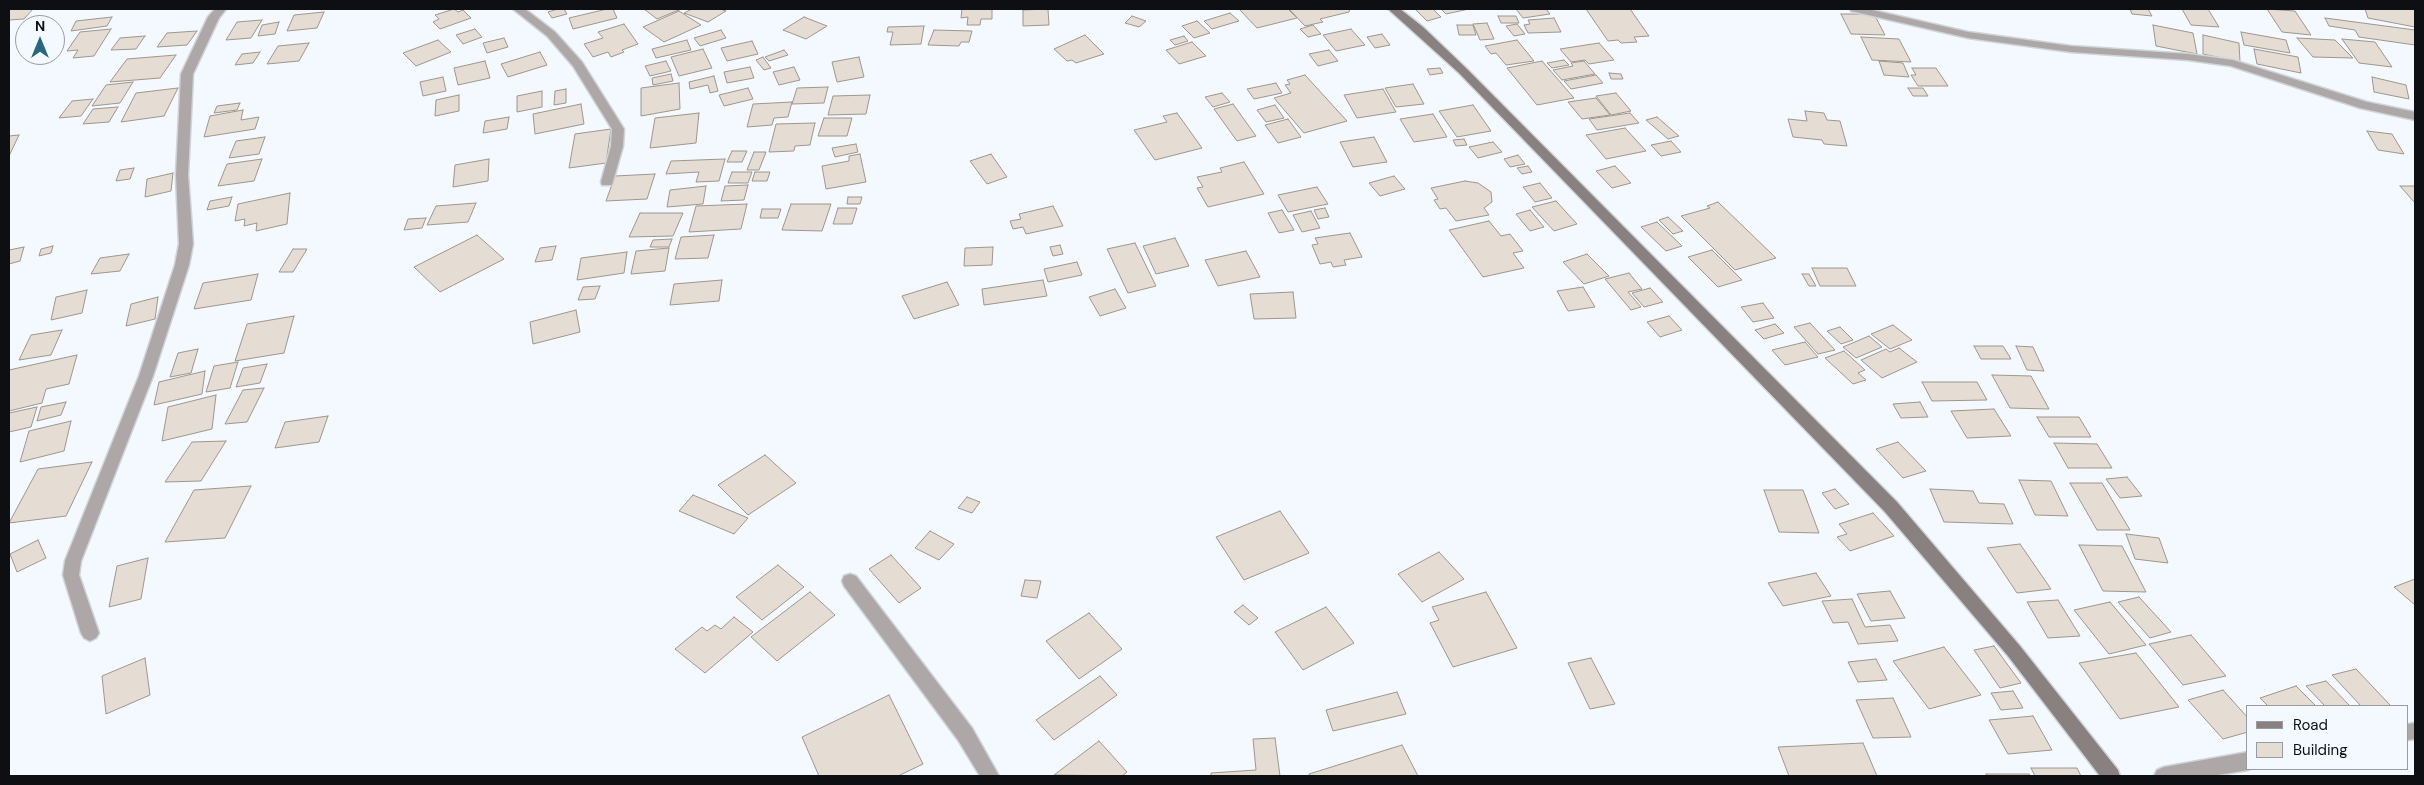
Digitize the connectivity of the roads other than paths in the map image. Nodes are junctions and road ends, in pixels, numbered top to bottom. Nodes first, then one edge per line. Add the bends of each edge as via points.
1 (221, 9) edge
2 (518, 9) edge
3 (1393, 9) edge
4 (1855, 9) edge
5 (2415, 116) edge
6 (607, 182) dead end
7 (850, 581) dead end
8 (90, 633) dead end
9 (2246, 761) edge
10 (990, 776) edge
11 (2111, 776) edge
12 (2164, 776) edge

1 - 8 street via 187,74 182,175 186,244 182,265 146,376 72,561 71,575
2 - 6 street via 551,34 578,64 618,129
3 - 11 main road via 1463,71 1891,507 2014,651
4 - 5 street via 1968,35 2071,49 2188,57 2233,64 2364,105
7 - 10 street via 965,734
9 - 12 street

